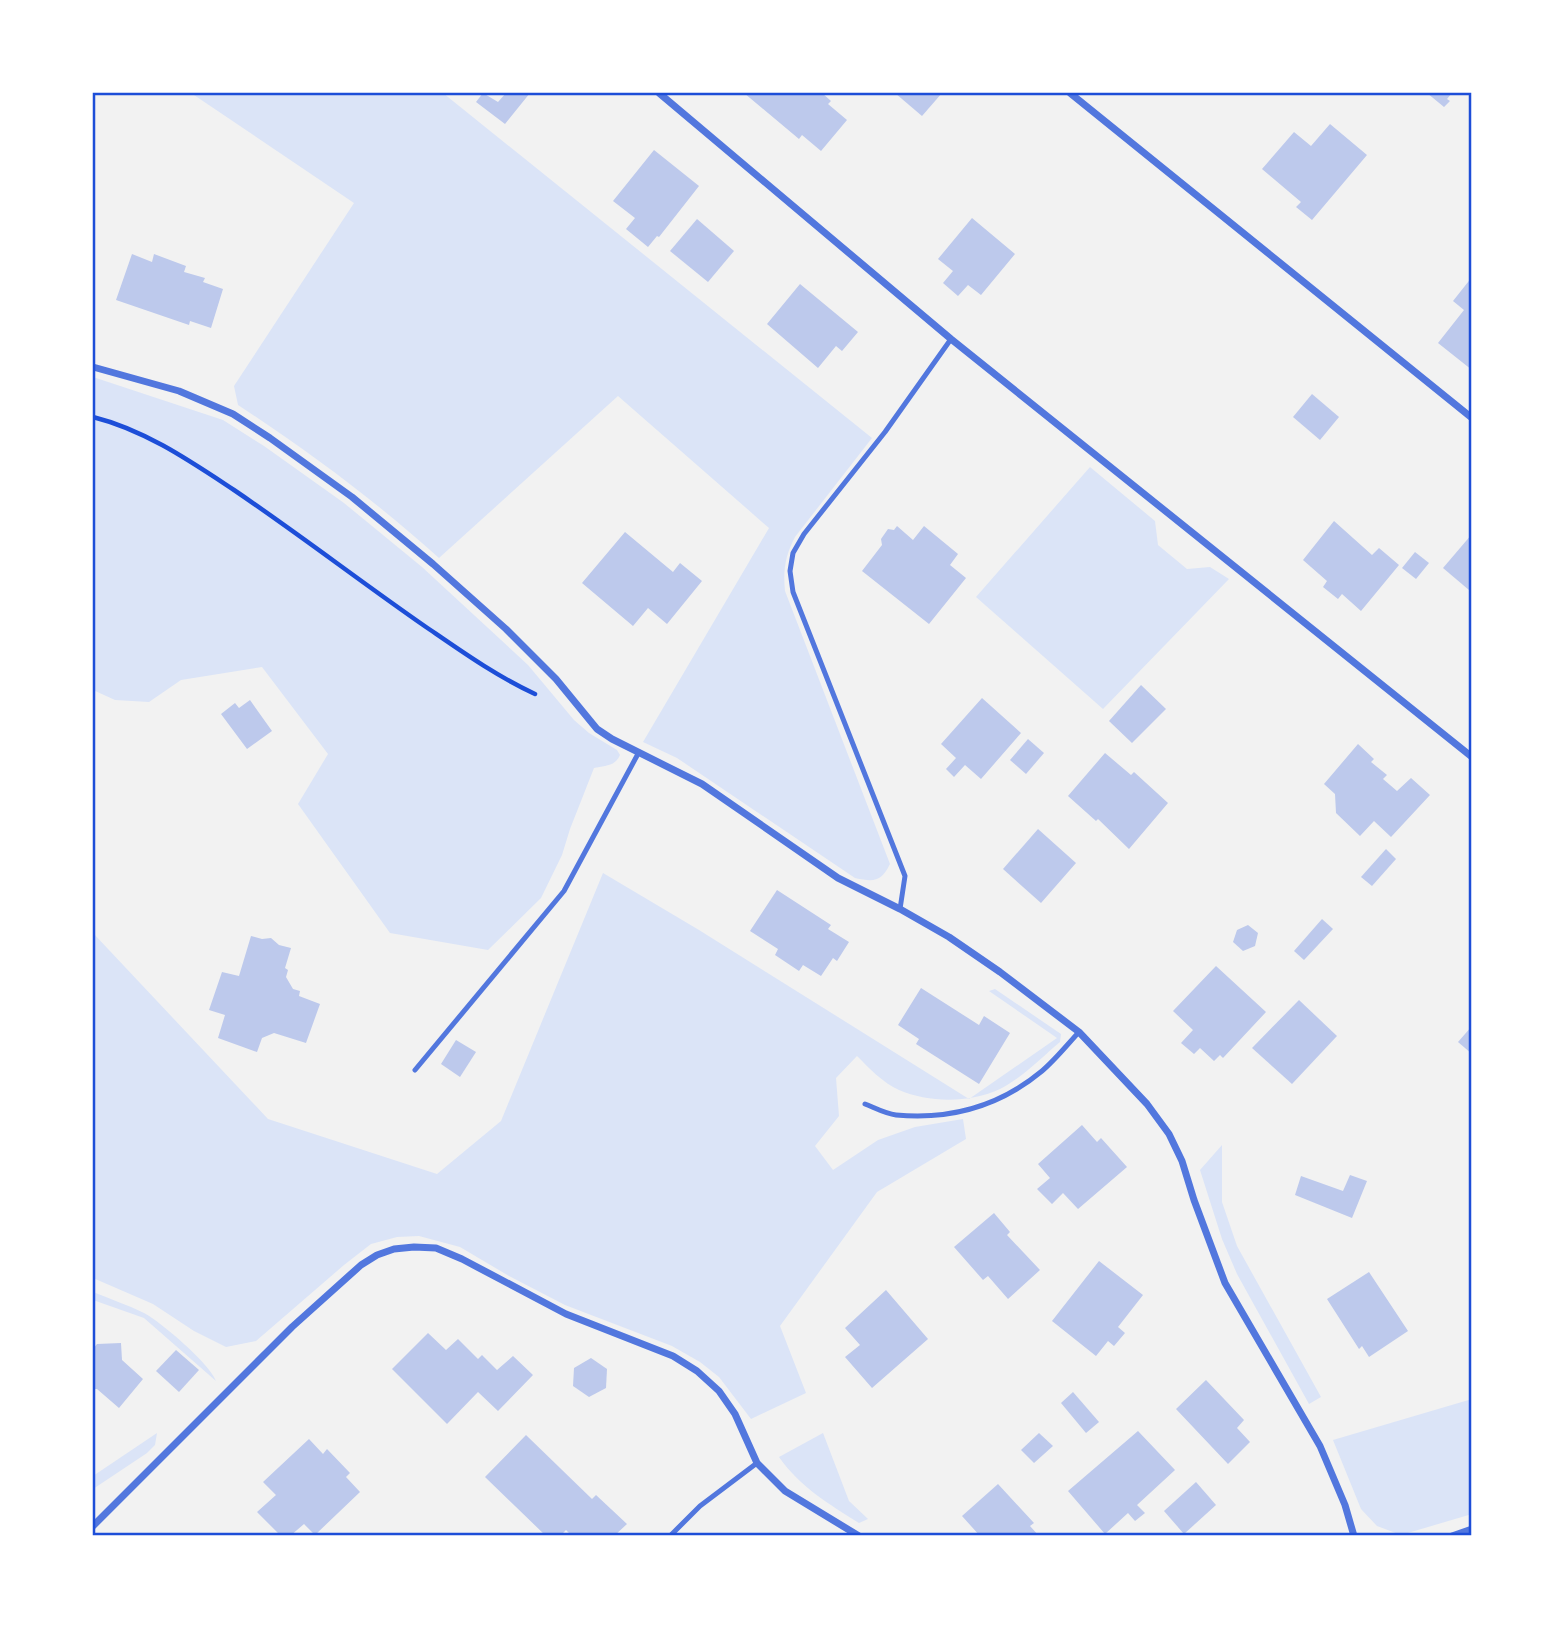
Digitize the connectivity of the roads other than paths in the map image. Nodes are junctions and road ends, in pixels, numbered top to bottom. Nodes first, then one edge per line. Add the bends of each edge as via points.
1 (659, 93) edge
2 (1070, 93) edge
3 (951, 339) junction
4 (93, 366) edge
5 (1472, 418) edge
6 (639, 752) junction
7 (1472, 757) edge
8 (900, 909) junction
9 (1079, 1032) junction
10 (415, 1070) dead end
11 (866, 1104) dead end
12 (757, 1463) junction
13 (93, 1526) edge
14 (1472, 1529) edge
15 (670, 1536) edge
16 (859, 1536) edge
17 (1354, 1536) edge
18 (1451, 1536) edge

1 - 3 street
2 - 5 street
3 - 7 street
3 - 8 lane via 804,534 793,553 790,571 793,592 905,876
4 - 6 street via 179,391 233,414 270,438 433,564 556,678 597,729
6 - 8 street via 702,784 838,878
6 - 10 lane via 564,891
8 - 9 street via 949,937
9 - 11 lane via 1042,1071 972,1110 894,1115
9 - 17 street via 1169,1134 1225,1283 1320,1446
12 - 13 street via 735,1414 697,1370 566,1314 462,1259 436,1248 414,1247 386,1252 361,1265 292,1327
12 - 15 lane via 700,1506
12 - 16 street via 785,1491
14 - 18 street

